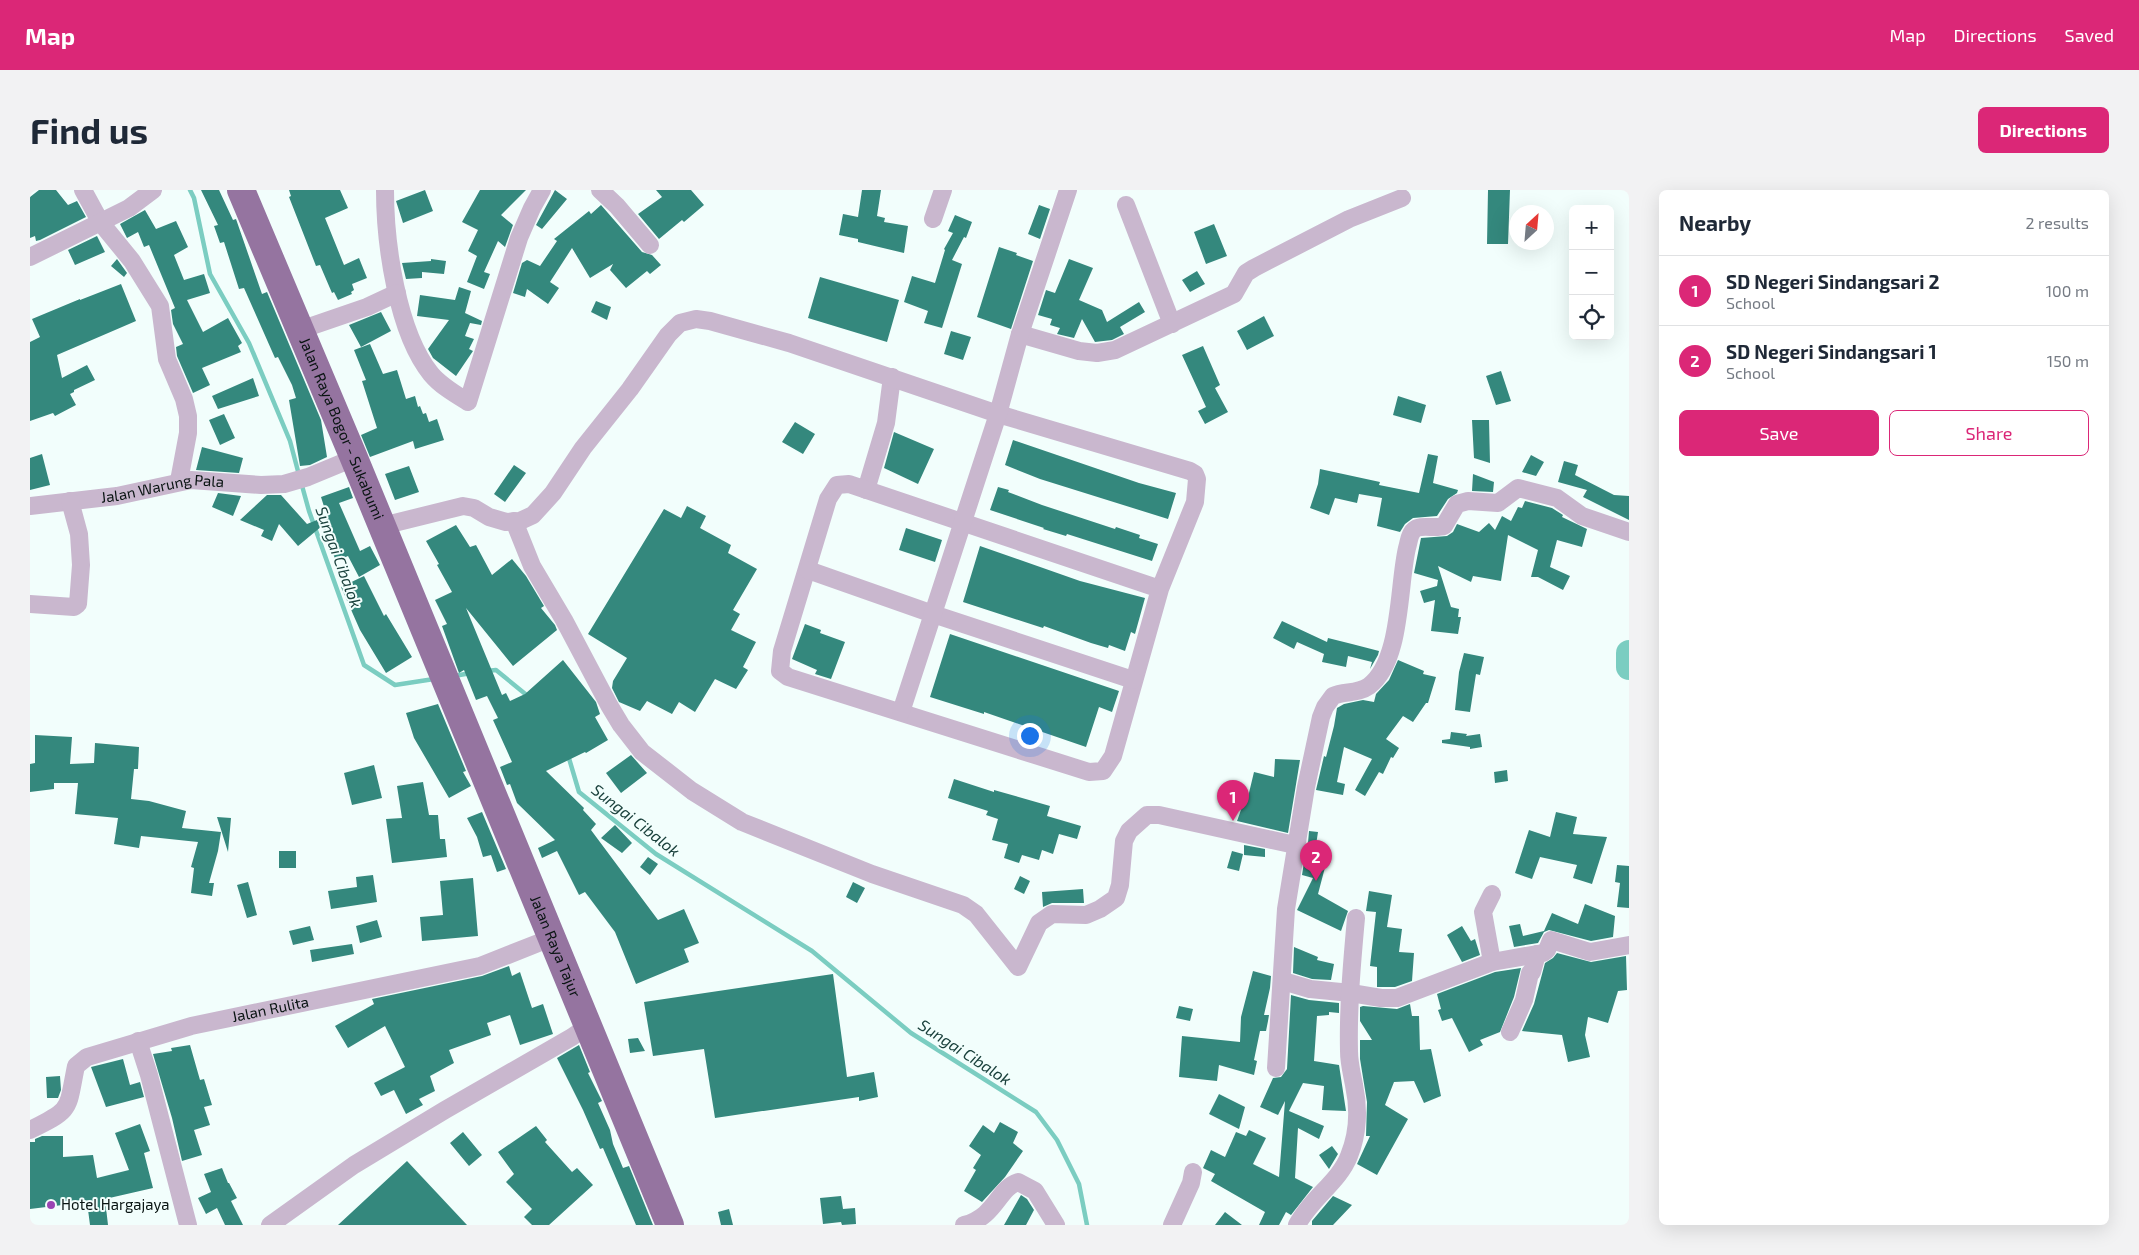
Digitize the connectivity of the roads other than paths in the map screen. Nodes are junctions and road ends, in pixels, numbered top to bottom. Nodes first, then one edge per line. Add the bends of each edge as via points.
1 (83, 190) edge
2 (153, 190) edge
3 (241, 190) edge
4 (385, 190) edge
5 (542, 190) edge
6 (600, 190) edge
7 (943, 190) edge
8 (1068, 190) edge
9 (1402, 198) dead end
10 (1126, 205) dead end
11 (933, 219) dead end
12 (101, 223) junction
13 (650, 245) dead end
14 (30, 257) edge
15 (397, 293) junction
16 (1172, 324) junction
17 (300, 330) junction
18 (1020, 334) junction
19 (892, 377) junction
20 (998, 414) junction
21 (354, 458) junction
22 (179, 481) junction
23 (866, 490) junction
24 (70, 501) junction
25 (30, 506) edge
26 (514, 521) junction
27 (962, 521) junction
28 (382, 526) junction
29 (1629, 532) edge
30 (808, 570) junction
31 (1160, 590) junction
32 (30, 604) edge
33 (933, 614) junction
34 (440, 668) joint
35 (1133, 680) junction
36 (900, 712) junction
37 (1295, 844) junction
38 (1492, 894) dead end
39 (1356, 918) dead end
40 (551, 938) junction
41 (1629, 945) edge
42 (1537, 954) junction
43 (1492, 962) junction
44 (1283, 982) junction
45 (1351, 993) junction
46 (589, 1025) junction
47 (1510, 1032) dead end
48 (138, 1041) junction
49 (1276, 1068) dead end
50 (30, 1130) edge
51 (1193, 1172) dead end
52 (188, 1225) edge
53 (270, 1225) edge
54 (670, 1225) edge
55 (964, 1225) edge
56 (1056, 1225) edge
57 (1172, 1225) edge
58 (1297, 1225) edge

1 - 12 street
2 - 12 street
3 - 17 highway, Jalan Raya Bogor - Sukabumi
4 - 15 street
5 - 15 street via 520,238 468,402 439,383 419,356
6 - 13 street
7 - 11 street
8 - 18 street
9 - 16 street via 1349,219 1254,268 1246,273 1234,294
10 - 16 street
12 - 14 street
12 - 22 street via 132,261 160,306 167,358 188,416
15 - 17 street
16 - 18 street via 1125,347 1097,353 1067,349
17 - 21 highway, Jalan Raya Bogor - Sukabumi
18 - 20 street
19 - 20 street
19 - 23 street via 886,423
19 - 26 street via 710,321 687,320 675,327 655,352 544,504 533,515
20 - 27 street
20 - 31 street via 1195,474 1198,481 1195,502
21 - 22 street, Jalan Warung Pala via 301,479 261,486 204,479
21 - 28 highway, Jalan Raya Bogor - Sukabumi
22 - 24 street, Jalan Warung Pala via 117,496
23 - 27 street
23 - 30 street via 843,484 831,492
24 - 25 street, Jalan Warung Pala
24 - 32 street via 79,534 78,604 74,607
26 - 28 street via 500,521 463,506
26 - 37 street via 532,566 620,725 642,752 692,792 742,822 872,874 963,905 976,914 1018,967 1045,917 1052,914 1086,915 1116,898 1124,841 1129,831 1146,815
27 - 31 street
27 - 33 street
28 - 34 highway, Jalan Raya Bogor - Sukabumi
29 - 37 street via 1582,516 1557,498 1518,488 1498,503 1457,504 1442,527 1414,529 1403,568 1397,626 1388,658 1369,686 1333,696 1324,707
30 - 33 street
30 - 36 street via 782,650 780,671 788,677
31 - 35 street
33 - 35 street
33 - 36 street
34 - 40 highway, Jalan Raya Tajur
35 - 36 street via 1112,756 1106,768 1099,773
37 - 44 street via 1284,924
38 - 43 street via 1483,912
39 - 45 street
40 - 46 highway, Jalan Raya Tajur
40 - 48 street, Jalan Rulita via 480,966 226,1018
41 - 42 street via 1590,952 1551,940 1547,950
42 - 43 street
42 - 47 street via 1524,1000
43 - 45 street via 1397,998
44 - 45 street via 1310,990
44 - 49 street
45 - 58 street via 1348,1053 1356,1095 1355,1140 1342,1171 1312,1202
46 - 53 street via 354,1165
46 - 54 highway, Jalan Raya Tajur
48 - 50 street, Jalan Rulita via 82,1059 76,1066 72,1093 65,1109
48 - 52 street
51 - 57 street
55 - 56 street via 984,1217 1008,1188 1018,1182 1034,1191

